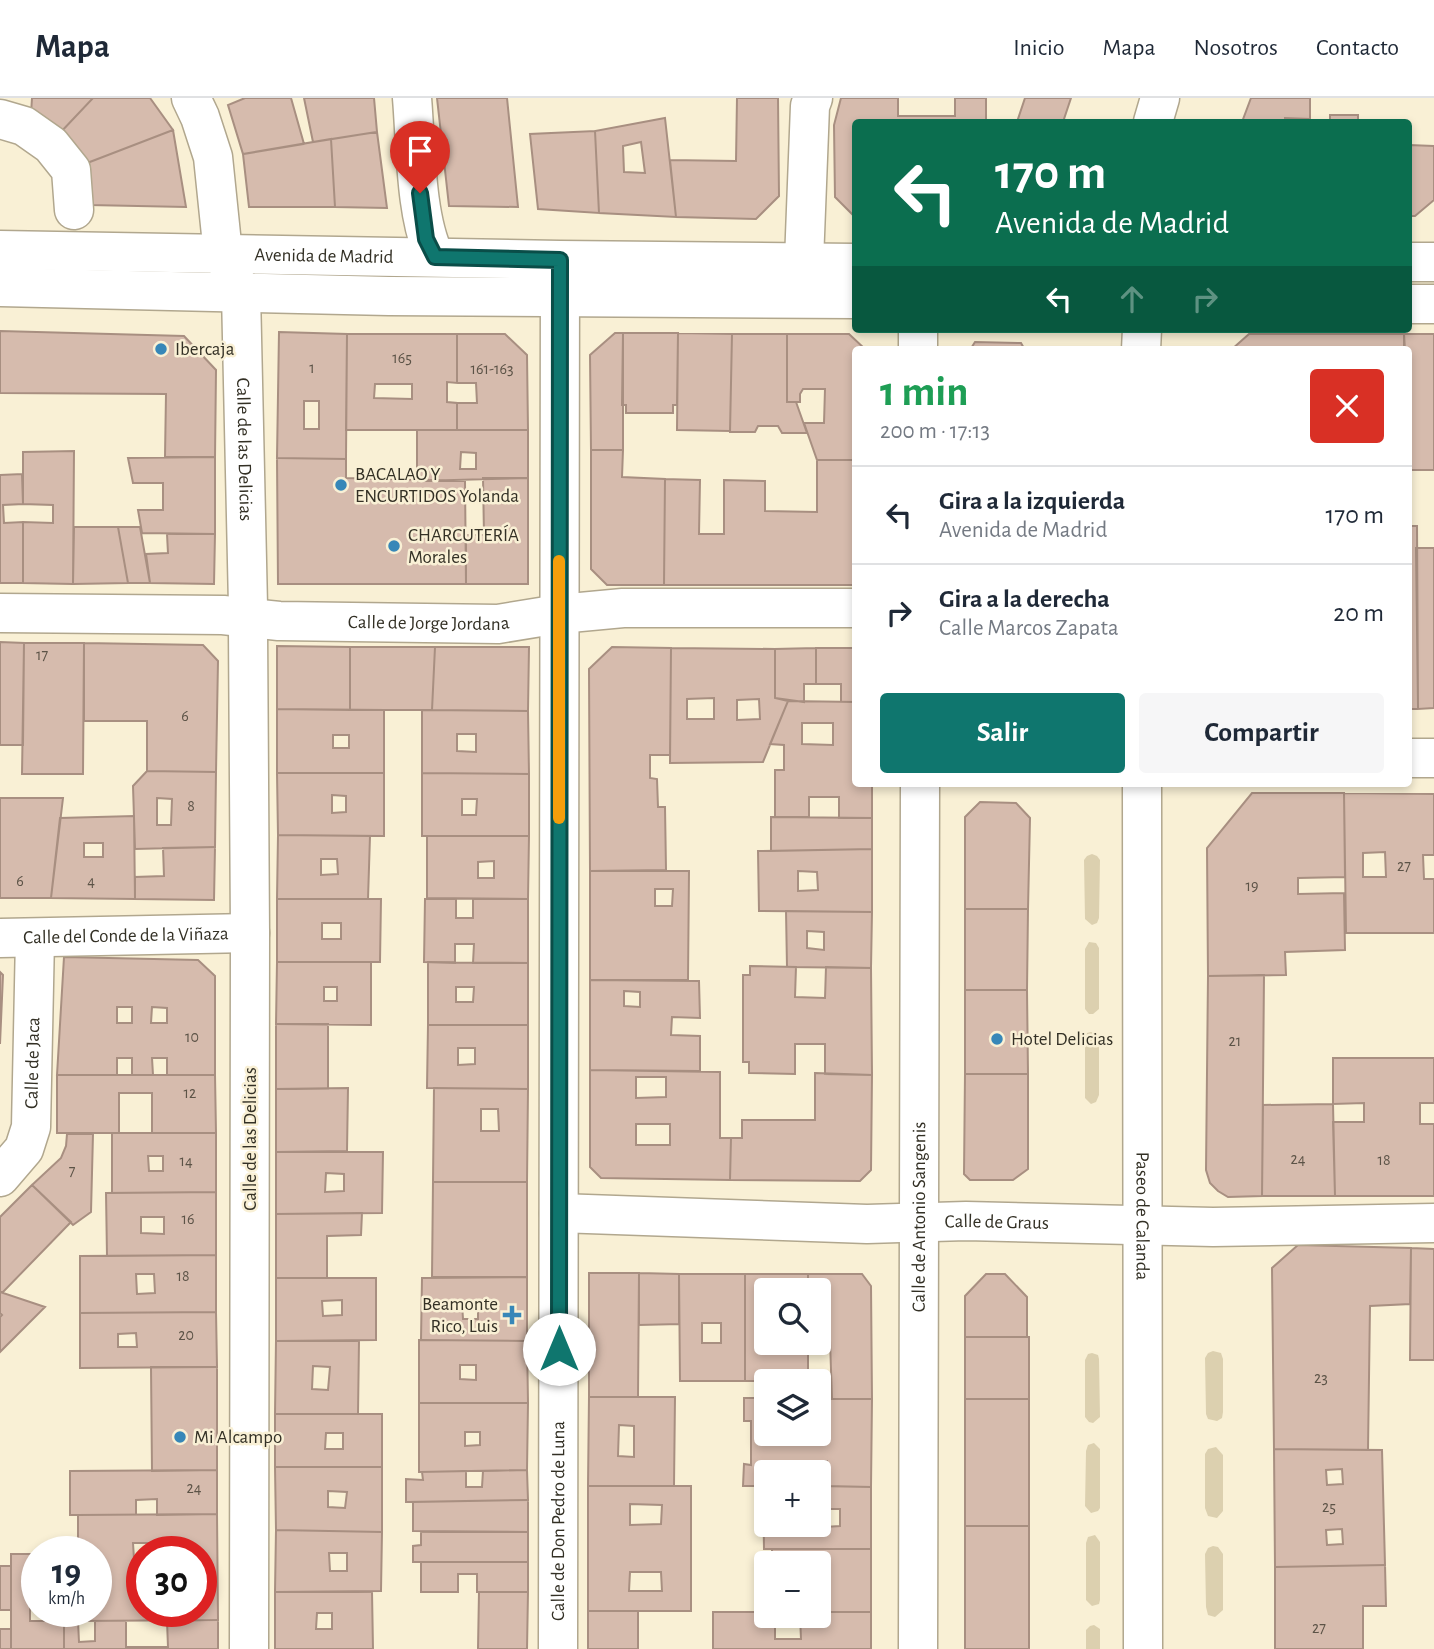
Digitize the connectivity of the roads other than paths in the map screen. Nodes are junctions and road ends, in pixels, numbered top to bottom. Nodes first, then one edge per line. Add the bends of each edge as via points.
1 (191, 98) edge
2 (412, 98) edge
3 (813, 98) edge
4 (1160, 98) edge
5 (2, 112) edge
6 (1154, 119) edge
7 (74, 210) dead end
8 (0, 250) edge
9 (223, 254) junction
10 (435, 257) junction
11 (560, 260) junction
12 (804, 261) junction
13 (852, 262) edge
14 (1412, 262) edge
15 (1434, 262) edge
16 (0, 287) edge
17 (241, 293) junction
18 (559, 297) junction
19 (852, 299) edge
20 (1412, 304) edge
21 (1434, 304) edge
22 (852, 608) edge
23 (0, 613) edge
24 (559, 614) junction
25 (1412, 758) edge
26 (1434, 758) edge
27 (920, 787) edge
28 (1142, 787) edge
29 (250, 933) junction
30 (17, 938) edge
31 (0, 1177) edge
32 (559, 1213) junction
33 (918, 1223) junction
34 (1434, 1223) edge
35 (1143, 1225) junction
36 (249, 1649) edge
37 (558, 1649) edge
38 (918, 1649) edge
39 (1143, 1649) edge

1 - 9 street via 213,157
2 - 10 street via 422,217
3 - 12 street
4 - 6 street
5 - 7 street via 51,145 71,170
8 - 9 street, Avenida de Madrid
9 - 10 street, Avenida de Madrid
9 - 17 street
10 - 11 street, Avenida de Madrid
11 - 12 street, Avenida de Madrid
11 - 18 street, Calle de Don Pedro de Luna
12 - 13 street, Avenida de Madrid
14 - 15 street
16 - 17 street, Avenida de Madrid
17 - 18 street, Avenida de Madrid
17 - 29 street, Calle de las Delicias
18 - 19 street, Avenida de Madrid
18 - 24 street, Calle de Don Pedro de Luna
20 - 21 street
22 - 24 street, Calle de Jorge Jordana via 623,608
23 - 24 street, Calle de Jorge Jordana via 498,624
24 - 32 street, Calle de Don Pedro de Luna
25 - 26 street
27 - 33 street, Calle de Antonio Sangenis
28 - 35 street, Paseo de Calanda
29 - 30 street, Calle del Conde de la Viñaza
29 - 36 street, Calle de las Delicias
30 - 31 street, Calle de Jaca via 31,1127 24,1149
32 - 33 street, Calle de Graus
32 - 37 street, Calle de Don Pedro de Luna
33 - 35 street, Calle de Graus
33 - 38 street, Calle de Antonio Sangenis
34 - 35 street, Calle de Graus
35 - 39 street, Paseo de Calanda

